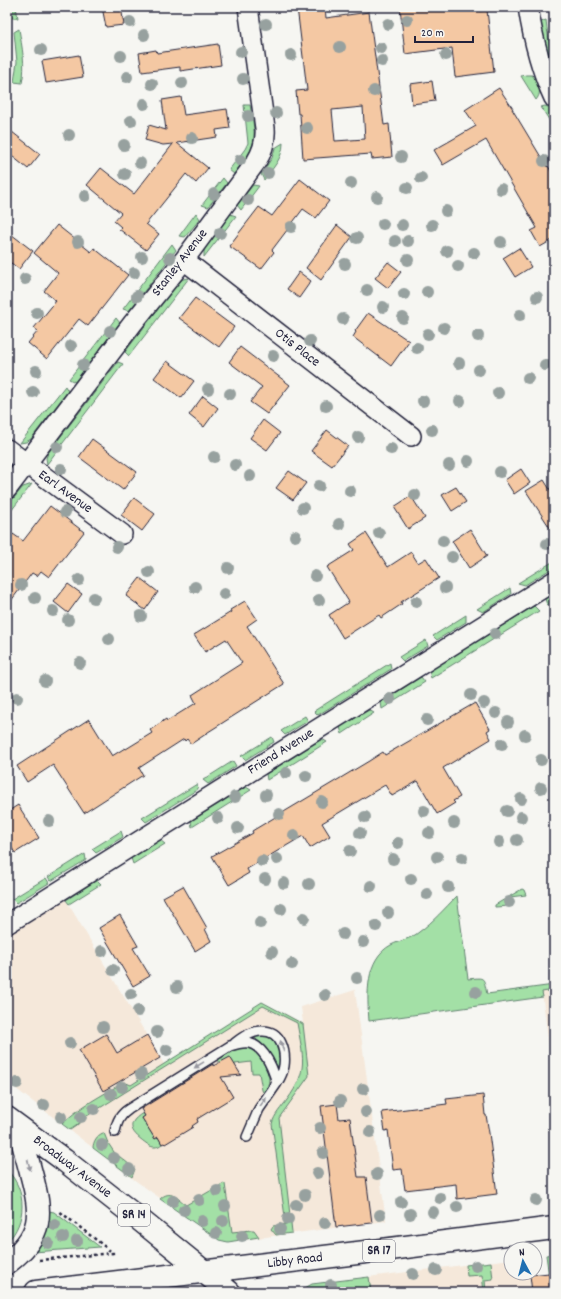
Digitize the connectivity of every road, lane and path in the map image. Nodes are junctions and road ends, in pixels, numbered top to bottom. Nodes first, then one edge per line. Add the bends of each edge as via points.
1 (248, 7) edge
2 (528, 7) edge
3 (554, 98) edge
4 (184, 260) junction
5 (411, 436) dead end
6 (7, 449) edge
7 (26, 464) junction
8 (7, 489) edge
9 (122, 534) dead end
10 (554, 581) edge
11 (7, 924) edge
12 (230, 1046) junction
13 (277, 1083) junction
14 (13, 1123) edge
15 (115, 1132) dead end
16 (247, 1138) dead end
17 (59, 1210) dead end
18 (554, 1228) edge
19 (38, 1261) dead end
20 (7, 1263) edge
21 (204, 1272) junction
22 (36, 1292) edge
23 (229, 1292) edge

1 - 4 street, Stanley Avenue via 265,128 264,145 256,162
2 - 3 street via 540,67
4 - 5 street, Otis Place
4 - 7 street, Stanley Avenue
6 - 7 street, Earl Avenue
7 - 8 street, Stanley Avenue
7 - 9 street, Earl Avenue
10 - 11 street, Friend Avenue
12 - 13 lane via 248,1043 259,1048 271,1066
13 -> 12 lane via 283,1070 284,1058 282,1045 276,1035 257,1031
12 -> 15 lane via 128,1109 119,1118
16 -> 13 lane via 259,1109
14 -> 20 main road via 37,1195 39,1213 29,1241 20,1253
14 - 21 main road, Broadway Avenue / SR 14 via 64,1160
17 - 19 path via 113,1253
18 - 21 main road, Libby Road / SR 17
21 - 22 main road, Libby Road / SR 17
21 - 23 main road, Broadway Avenue / SR 14

